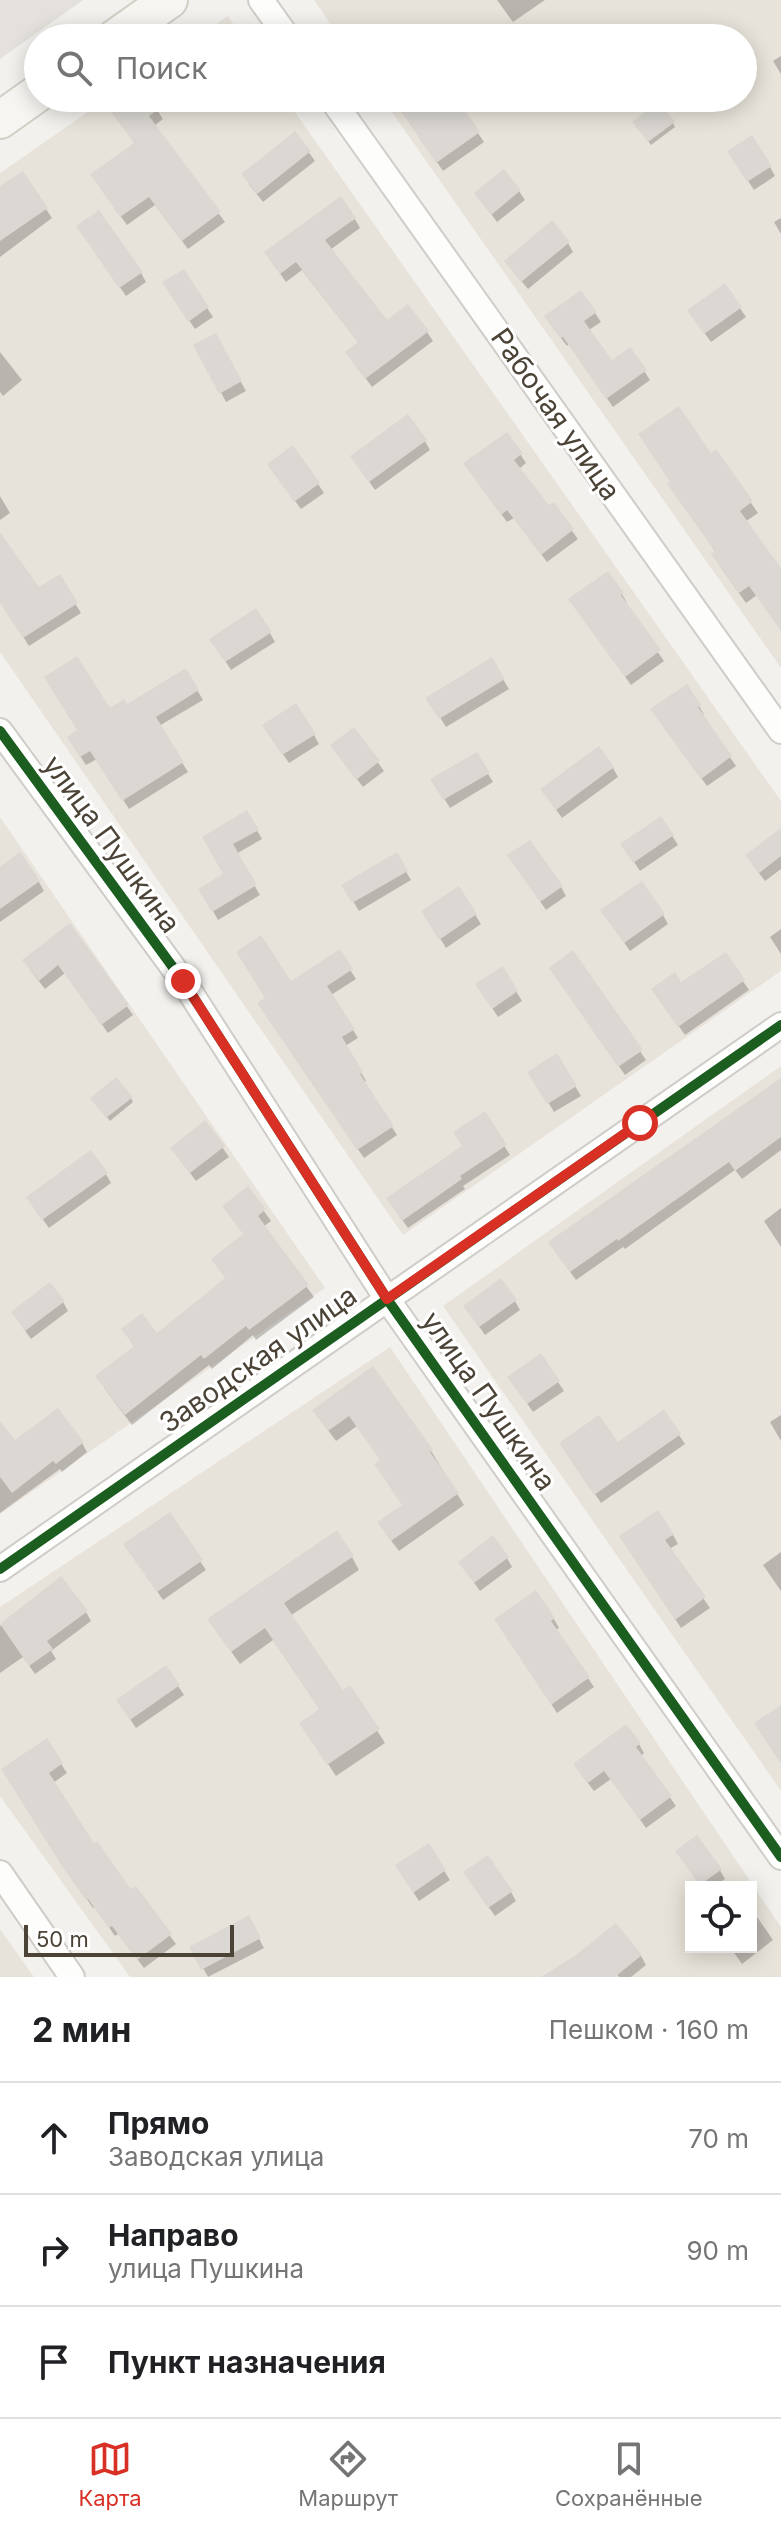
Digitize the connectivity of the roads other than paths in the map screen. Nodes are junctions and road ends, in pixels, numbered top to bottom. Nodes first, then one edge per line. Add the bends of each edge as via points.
1 (169, 0) edge
2 (261, 0) edge
3 (135, 24) edge
4 (278, 24) edge
5 (24, 103) edge
6 (341, 112) edge
7 (0, 120) edge
8 (0, 731) edge
9 (781, 731) edge
10 (781, 1025) edge
11 (387, 1299) junction
12 (0, 1569) edge
13 (781, 1857) edge
14 (0, 1873) edge
15 (72, 1977) edge

1 - 3 main road
2 - 4 street
5 - 7 main road
6 - 9 street, Рабочая улица
8 - 11 street, улица Пушкина via 183,981
10 - 11 street, Заводская улица
11 - 12 street, Заводская улица
11 - 13 street, улица Пушкина
14 - 15 street

